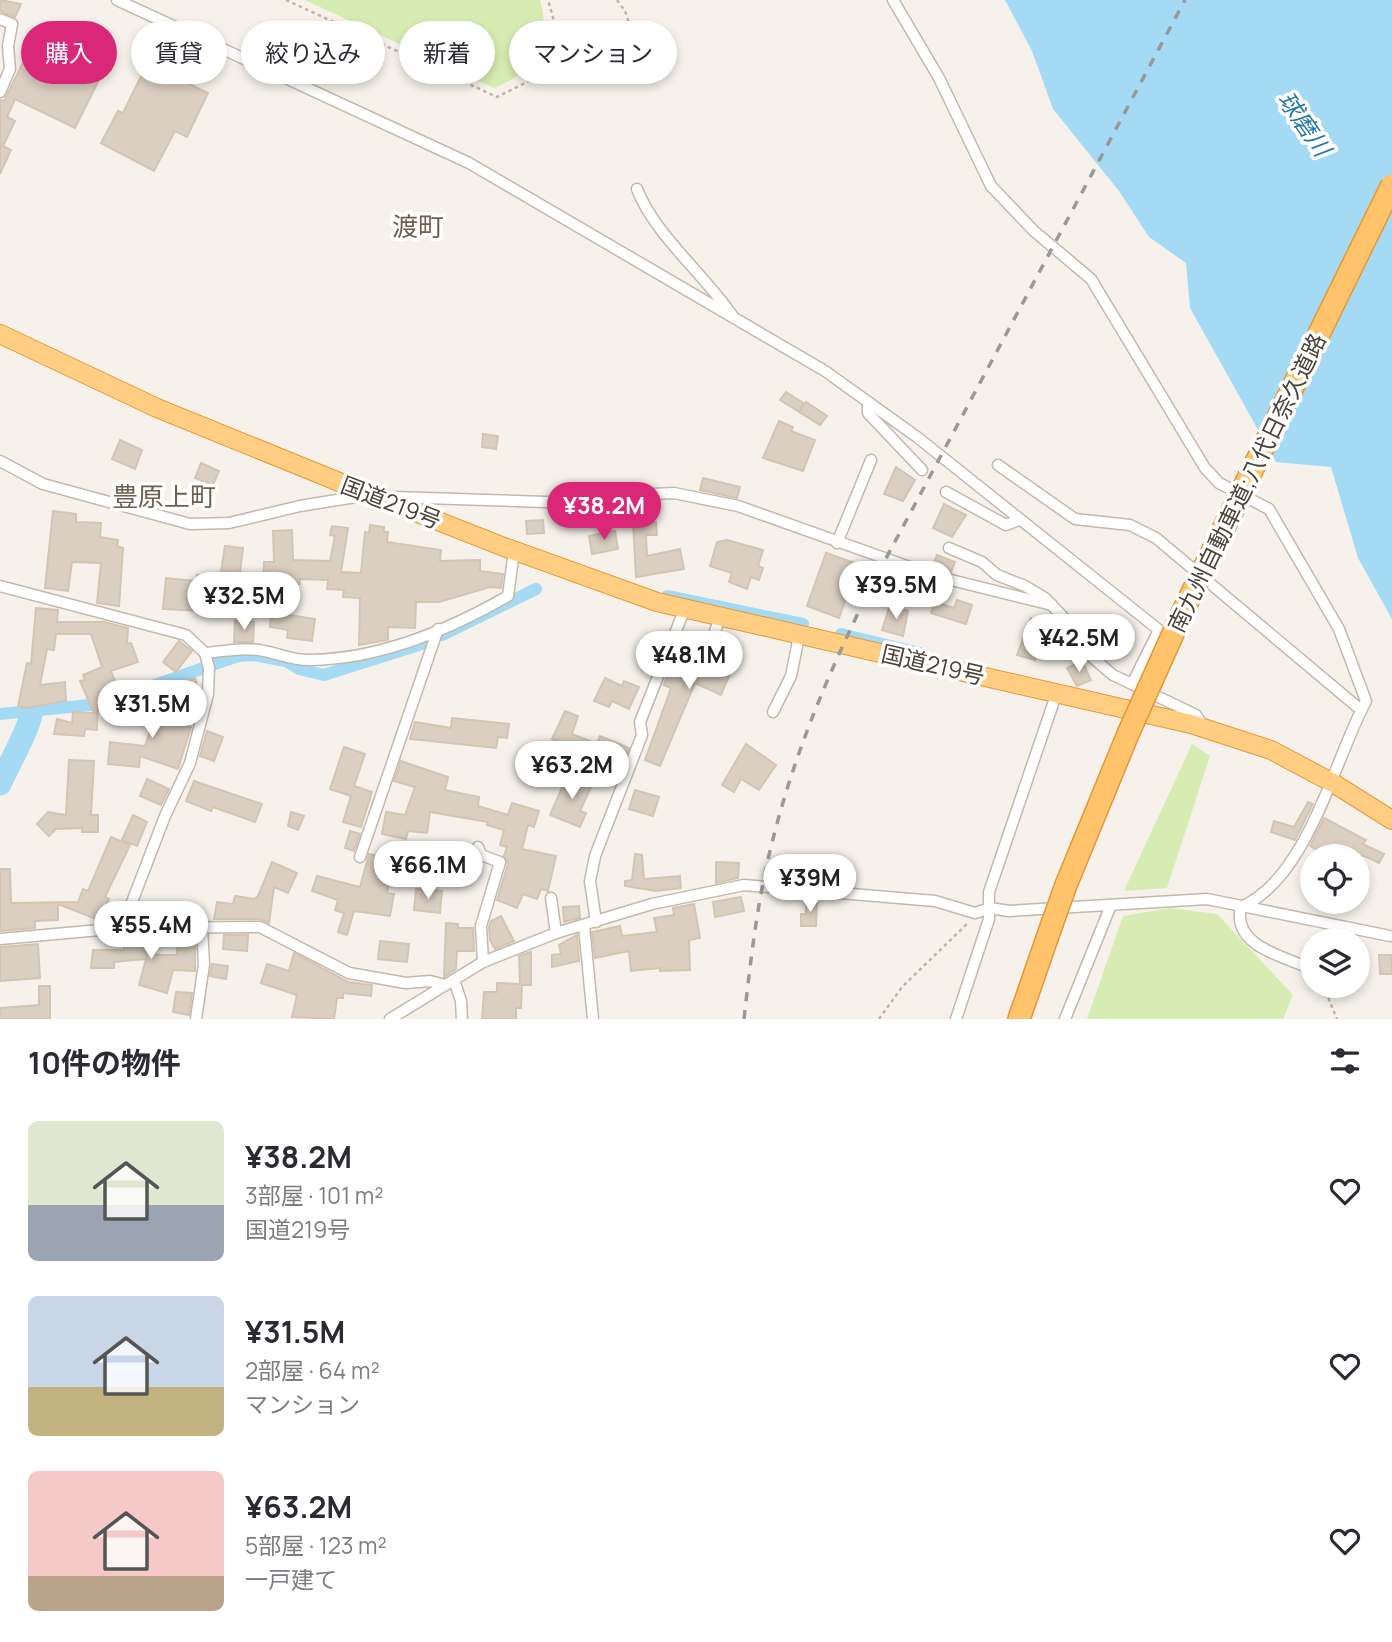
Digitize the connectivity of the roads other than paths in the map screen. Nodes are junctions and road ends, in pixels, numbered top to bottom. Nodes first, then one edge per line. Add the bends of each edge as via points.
1 (117, 0) edge
2 (893, 0) edge
3 (0, 19) edge
4 (1, 92) edge
5 (1392, 185) edge
6 (637, 188) dead end
7 (736, 320) junction
8 (0, 334) edge
9 (868, 402) junction
10 (871, 460) dead end
11 (0, 461) edge
12 (998, 465) dead end
13 (922, 470) dead end
14 (946, 492) dead end
15 (373, 494) junction
16 (1019, 520) junction
17 (837, 543) junction
18 (949, 548) dead end
19 (514, 551) junction
20 (0, 586) edge
21 (1052, 605) junction
22 (685, 608) junction
23 (721, 615) junction
24 (438, 629) junction
25 (799, 636) junction
26 (205, 653) junction
27 (705, 659) dead end
28 (1133, 682) junction
29 (1056, 695) junction
30 (1361, 710) junction
31 (772, 712) dead end
32 (1204, 729) junction
33 (1333, 783) junction
34 (1392, 820) edge
35 (478, 847) dead end
36 (360, 857) dead end
37 (551, 898) dead end
38 (1111, 905) junction
39 (1241, 906) junction
40 (990, 908) junction
41 (596, 922) junction
42 (584, 926) junction
43 (202, 927) junction
44 (122, 928) junction
45 (556, 933) junction
46 (1390, 936) dead end
47 (0, 939) edge
48 (483, 962) junction
49 (1300, 965) edge
50 (450, 983) junction
51 (196, 1019) edge
52 (390, 1019) edge
53 (462, 1019) edge
54 (593, 1019) edge
55 (956, 1019) edge
56 (1019, 1019) edge
57 (1065, 1019) edge

1 - 7 street via 468,163
2 - 30 street via 939,78 991,186 1034,231 1091,279 1205,468 1219,483 1269,509 1339,629 1366,701
3 - 4 street via 12,24 10,69
5 - 56 highway, 南九州自動車道;八代日奈久道路, bridge via 1190,597 1066,885
6 - 7 street via 645,210
7 - 9 street via 825,371
8 - 15 highway, 国道219号 via 157,408
9 - 13 street via 868,413
9 - 16 street
10 - 17 street
11 - 15 street via 43,484 190,524 229,523
12 - 30 street via 1075,519 1130,524 1156,538
14 - 16 street via 1006,525
15 - 17 street via 576,503 674,493 737,506
15 - 19 highway, 国道219号
16 - 28 street via 1159,631
17 - 21 street via 935,576
18 - 21 street via 982,562
19 - 22 highway, 国道219号 via 657,603
19 - 24 street via 508,596
20 - 26 street via 186,635
21 - 28 street via 1086,652 1113,675
22 - 23 highway, 国道219号
22 - 41 street via 639,722 642,735 595,856 590,881
23 - 25 highway, 国道219号
23 - 27 street
24 - 26 street via 357,657 309,661 263,651
24 - 36 street
25 - 29 highway, 国道219号
25 - 31 street via 791,676
26 - 44 street via 208,694 190,763
28 - 32 street via 1196,715
29 - 32 highway, 国道219号
29 - 40 street via 989,892
30 - 33 street
32 - 33 highway, 国道219号 via 1271,750
33 - 34 highway, 国道219号
33 - 39 street via 1290,863 1256,900
35 - 48 street via 481,855 500,862 481,926
37 - 45 street
38 - 39 street via 1206,899
38 - 40 street
38 - 57 street
39 - 46 street
39 - 49 street via 1238,919 1243,932 1268,953
40 - 41 street via 975,913 936,901 744,885 652,904
40 - 55 street
41 - 42 street
42 - 45 street
42 - 54 street
43 - 44 street
43 - 50 street via 260,927 349,973 407,983
43 - 51 street via 204,964
44 - 47 street
45 - 48 street
48 - 50 street
50 - 52 street
50 - 53 street via 461,1001

